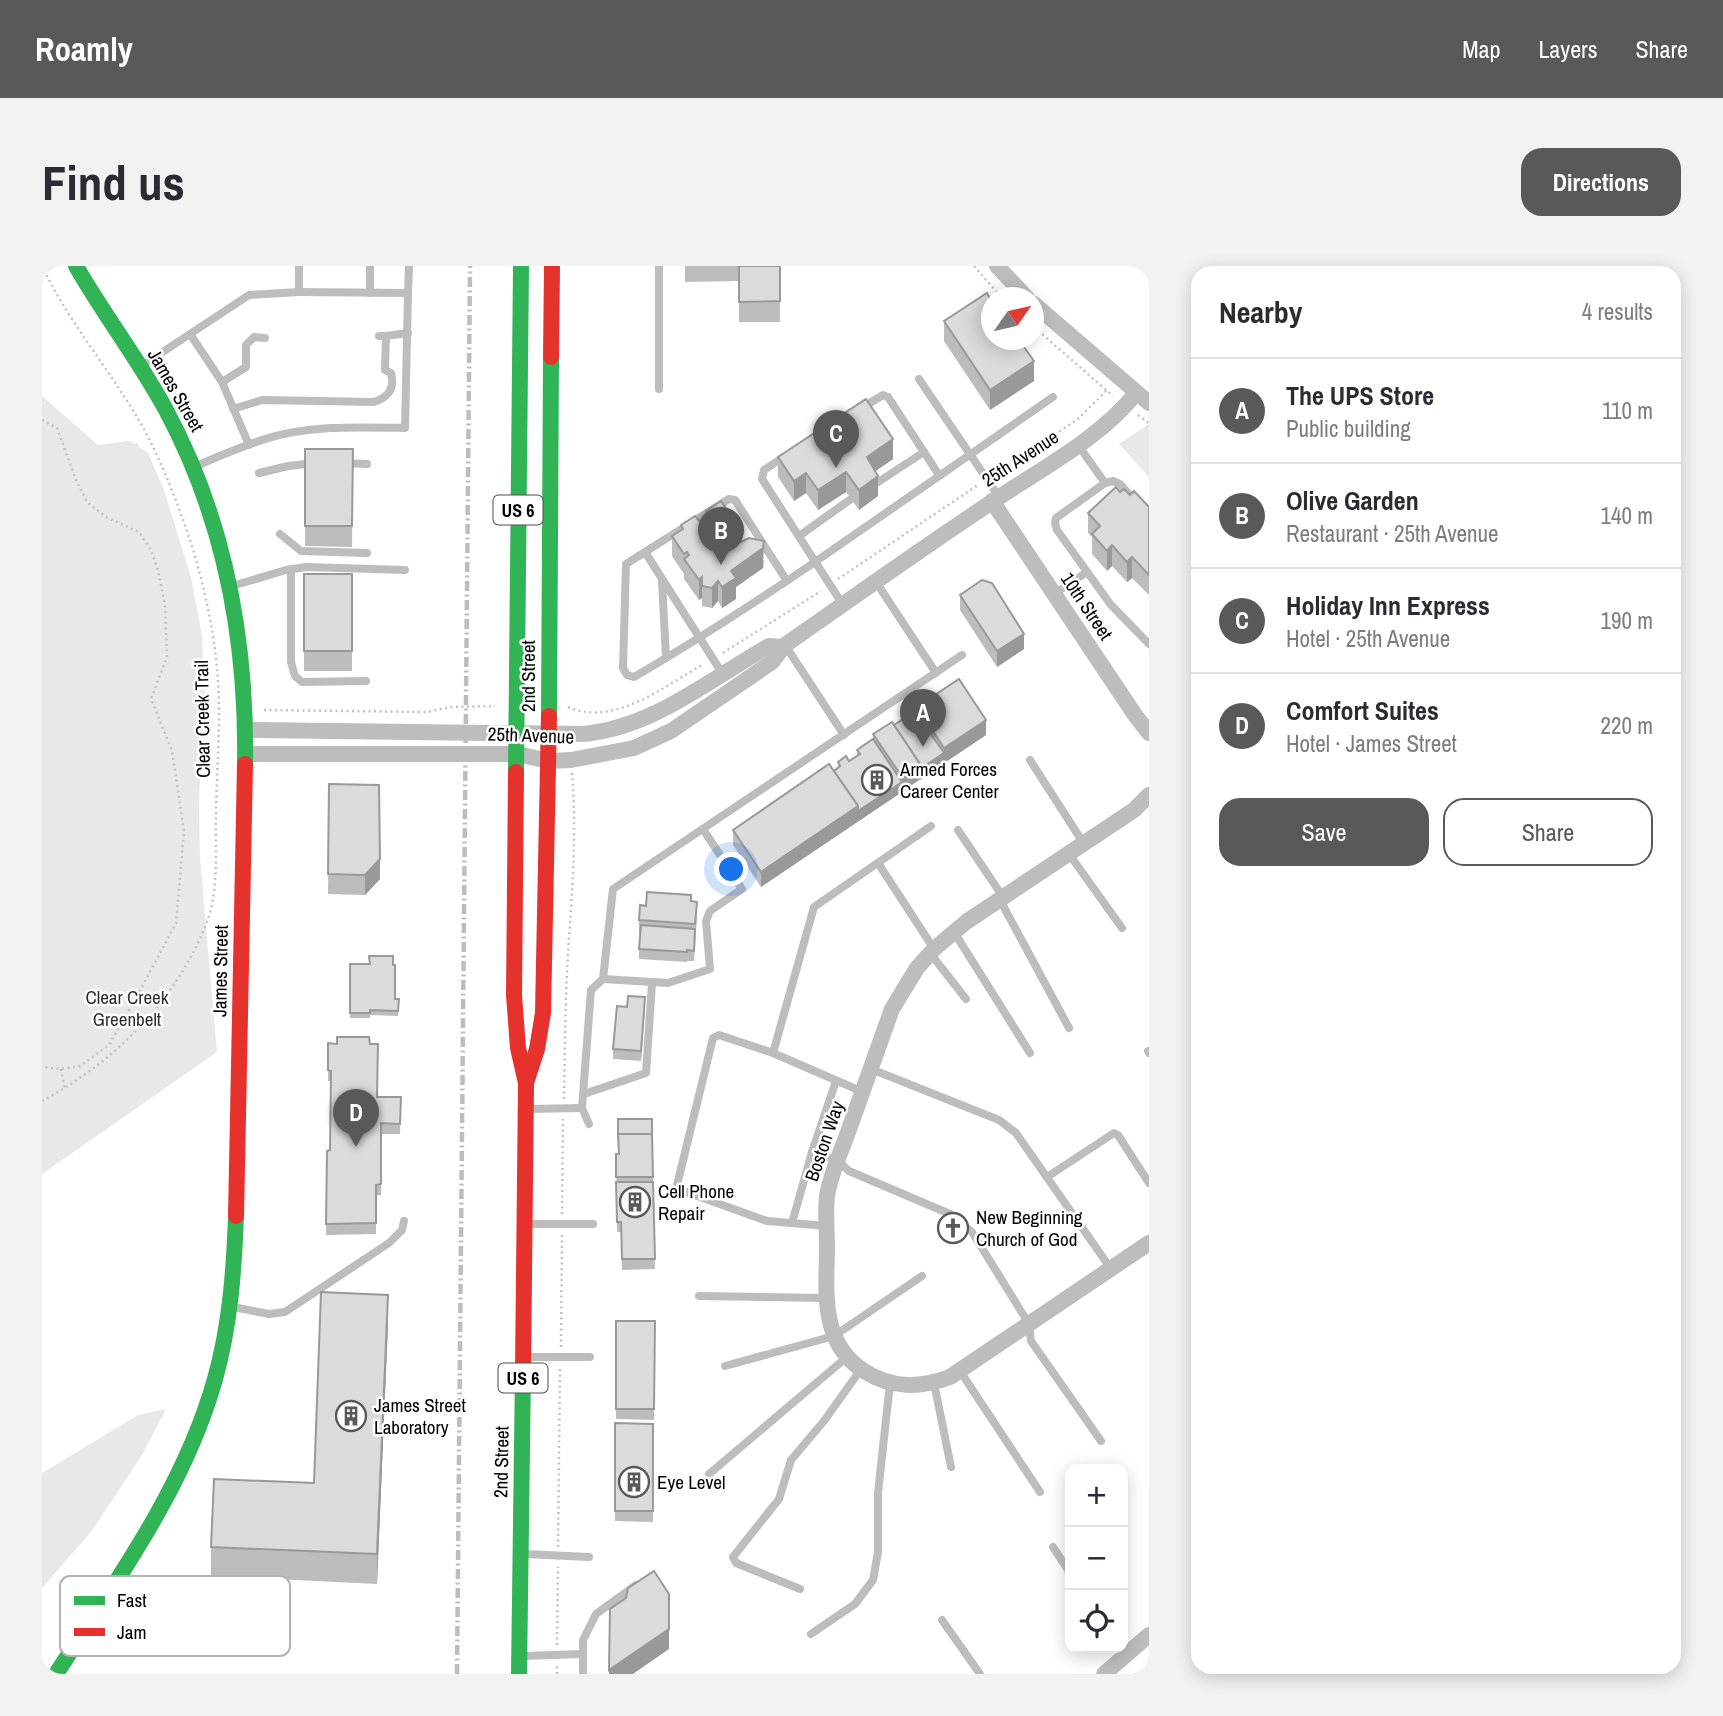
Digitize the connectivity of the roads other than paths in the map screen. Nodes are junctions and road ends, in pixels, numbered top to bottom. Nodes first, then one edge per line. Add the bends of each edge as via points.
1 (76, 266) edge
2 (299, 266) edge
3 (370, 266) edge
4 (409, 266) edge
5 (521, 266) edge
6 (552, 266) edge
7 (659, 266) edge
8 (997, 266) edge
9 (1017, 287) edge
10 (299, 292) junction
11 (370, 293) junction
12 (408, 293) junction
13 (1044, 313) edge
14 (408, 333) junction
15 (190, 334) junction
16 (265, 338) dead end
17 (139, 368) junction
18 (919, 379) dead end
19 (222, 382) junction
20 (659, 389) dead end
21 (1053, 397) dead end
22 (1142, 398) edge
23 (233, 409) junction
24 (850, 415) edge
25 (249, 445) junction
26 (1078, 445) junction
27 (796, 449) edge
28 (924, 452) junction
29 (970, 454) junction
30 (322, 463) edge
31 (333, 463) edge
32 (367, 464) dead end
33 (194, 467) junction
34 (259, 473) dead end
35 (939, 475) junction
36 (1105, 483) junction
37 (872, 486) edge
38 (851, 499) dead end
39 (995, 499) junction
40 (1149, 517) edge
41 (280, 534) dead end
42 (799, 536) junction
43 (645, 552) junction
44 (367, 553) dead end
45 (815, 562) junction
46 (291, 569) junction
47 (405, 570) dead end
48 (1087, 572) junction
49 (662, 580) junction
50 (787, 581) junction
51 (876, 582) junction
52 (232, 586) junction
53 (1054, 594) junction
54 (843, 605) junction
55 (700, 638) junction
56 (1149, 644) edge
57 (784, 646) junction
58 (962, 655) dead end
59 (666, 658) junction
60 (722, 673) junction
61 (936, 673) junction
62 (366, 681) dead end
63 (246, 730) junction
64 (517, 733) junction
65 (1149, 733) edge
66 (548, 734) junction
67 (844, 734) junction
68 (245, 754) junction
69 (517, 754) junction
70 (1030, 760) dead end
71 (549, 761) junction
72 (1149, 794) edge
73 (931, 826) dead end
74 (703, 829) junction
75 (958, 830) dead end
76 (1084, 844) junction
77 (1069, 854) junction
78 (878, 863) junction
79 (1002, 899) junction
80 (1122, 928) dead end
81 (954, 932) junction
82 (932, 951) junction
83 (603, 979) junction
84 (652, 983) junction
85 (967, 999) dead end
86 (1069, 1028) dead end
87 (773, 1053) junction
88 (1030, 1053) dead end
89 (871, 1069) junction
90 (836, 1081) junction
91 (526, 1083) junction
92 (863, 1092) junction
93 (584, 1094) junction
94 (582, 1108) junction
95 (526, 1109) junction
96 (589, 1124) dead end
97 (812, 1152) junction
98 (838, 1161) junction
99 (1046, 1177) junction
100 (1149, 1183) edge
101 (404, 1221) dead end
102 (792, 1223) junction
103 (524, 1224) junction
104 (593, 1224) dead end
105 (827, 1226) junction
106 (1147, 1248) edge
107 (1111, 1269) junction
108 (922, 1276) dead end
109 (699, 1296) dead end
110 (826, 1298) junction
111 (230, 1306) junction
112 (1029, 1324) junction
113 (834, 1336) junction
114 (523, 1357) junction
115 (590, 1357) dead end
116 (847, 1357) junction
117 (725, 1366) dead end
118 (861, 1369) junction
119 (960, 1371) junction
120 (890, 1383) junction
121 (934, 1383) junction
122 (1101, 1441) dead end
123 (951, 1467) dead end
124 (709, 1474) dead end
125 (1040, 1493) dead end
126 (1053, 1547) dead end
127 (521, 1554) junction
128 (589, 1557) dead end
129 (1065, 1565) edge
130 (116, 1576) edge
131 (640, 1582) edge
132 (800, 1589) dead end
133 (942, 1620) dead end
134 (811, 1634) dead end
135 (1149, 1635) edge
136 (1128, 1648) edge
137 (1122, 1653) edge
138 (583, 1654) junction
139 (67, 1656) edge
140 (520, 1656) junction
141 (56, 1674) edge
142 (519, 1674) edge
143 (583, 1674) edge
144 (980, 1674) edge
145 (1104, 1674) edge

1 - 17 main road, James Street
2 - 10 lane
3 - 11 lane
4 - 12 lane
5 - 64 main road, 2nd Street / US 6
6 - 66 main road, 2nd Street / US 6
7 - 20 lane
8 - 9 street
10 - 11 lane
10 - 15 lane via 249,295
11 - 12 lane
12 - 14 lane
13 - 22 street
14 - 23 lane via 382,336 385,370 393,382 383,399 262,400
14 - 25 lane via 405,428 310,430
15 - 17 lane
15 - 19 lane
16 - 19 lane via 254,337 246,345 246,367
17 - 33 main road, James Street
18 - 29 lane
19 - 23 lane
21 - 29 lane
22 - 26 street, 25th Avenue
23 - 25 lane
24 - 28 lane via 886,395
25 - 33 lane
26 - 36 lane
26 - 39 street, 25th Avenue
27 - 42 lane via 762,474 762,479
28 - 35 lane
28 - 37 lane
29 - 35 lane
29 - 39 lane
30 - 34 lane
31 - 32 lane
33 - 52 main road, James Street via 218,529
35 - 45 lane
36 - 40 lane via 1119,484
36 - 48 lane via 1055,523
38 - 42 lane
39 - 51 street, 25th Avenue
39 - 53 street, 10th Street
41 - 44 lane via 301,551
42 - 45 lane
43 - 49 lane
43 - 50 lane via 732,498
43 - 59 lane via 625,564 624,668 634,677
45 - 50 lane
45 - 54 lane
46 - 47 lane
46 - 52 lane
46 - 62 lane via 295,676 302,682
48 - 53 lane
48 - 56 lane
49 - 55 lane
49 - 59 lane
50 - 55 lane
51 - 54 street, 25th Avenue
51 - 61 lane
52 - 63 main road, James Street via 244,655
53 - 65 street, 10th Street
54 - 57 street, 25th Avenue
55 - 59 lane
55 - 60 lane
57 - 60 street, 25th Avenue via 769,646
57 - 67 lane
57 - 71 street, 25th Avenue via 772,662 671,731 634,748
58 - 61 lane
60 - 66 street, 25th Avenue via 632,724 601,733
61 - 67 lane
63 - 64 street, 25th Avenue
63 - 68 main road, James Street
64 - 66 street, 25th Avenue
64 - 69 main road, 2nd Street / US 6
66 - 71 main road, 2nd Street / US 6
67 - 74 lane
68 - 69 street, 25th Avenue
68 - 111 main road, James Street
69 - 71 street, 25th Avenue
69 - 91 main road, 2nd Street / US 6 via 514,1029
70 - 76 lane
71 - 91 main road, 2nd Street / US 6 via 542,1024
72 - 76 street, Boston Way via 1134,810
73 - 78 lane
74 - 83 lane via 613,889
74 - 84 lane via 742,889 710,911 706,921 710,969 668,983
75 - 79 lane
76 - 77 street, Boston Way
77 - 79 street, Boston Way
77 - 80 lane
78 - 82 lane
78 - 87 lane via 814,907
79 - 81 street, Boston Way
79 - 86 lane
81 - 82 street, Boston Way
81 - 88 lane
82 - 85 lane
82 - 89 street, Boston Way via 892,1009
83 - 84 lane
83 - 93 lane via 592,990
84 - 93 lane via 646,1073
87 - 90 lane
87 - 102 lane via 719,1035 713,1038 677,1185 681,1191 767,1221
89 - 92 street, Boston Way
89 - 99 lane via 999,1120 1016,1133
90 - 92 lane
90 - 97 lane
91 - 95 main road, 2nd Street / US 6
92 - 98 street, Boston Way
93 - 94 lane
94 - 95 lane
94 - 96 lane
95 - 103 main road, 2nd Street / US 6
97 - 98 lane
97 - 102 lane
98 - 105 street, Boston Way via 827,1195
98 - 112 lane via 849,1171 962,1221
99 - 100 lane via 1114,1133
99 - 107 lane
101 - 111 lane via 389,1243 285,1312 270,1314
102 - 105 lane
103 - 104 lane
103 - 114 main road, 2nd Street / US 6
105 - 110 street, Boston Way
106 - 107 street, Boston Way
107 - 112 street, Boston Way
108 - 113 lane
109 - 110 lane
110 - 113 street, Boston Way
111 - 130 main road, James Street via 209,1398 190,1448
112 - 119 street, Boston Way
112 - 122 lane via 1031,1341
113 - 116 street, Boston Way
113 - 117 lane
114 - 115 lane
114 - 127 main road, 2nd Street / US 6
116 - 118 street, Boston Way
116 - 124 lane
118 - 120 street, Boston Way
118 - 132 lane via 791,1460 779,1499 733,1557 736,1563
119 - 121 street, Boston Way
119 - 125 lane
120 - 121 street, Boston Way
120 - 134 lane via 873,1580 855,1604
121 - 123 lane
126 - 129 lane
127 - 128 lane
127 - 140 main road, 2nd Street / US 6
131 - 138 lane via 596,1614 583,1640
133 - 144 lane
135 - 136 street
137 - 145 street
138 - 140 lane
138 - 143 lane
139 - 141 main road, James Street
140 - 142 main road, 2nd Street / US 6

